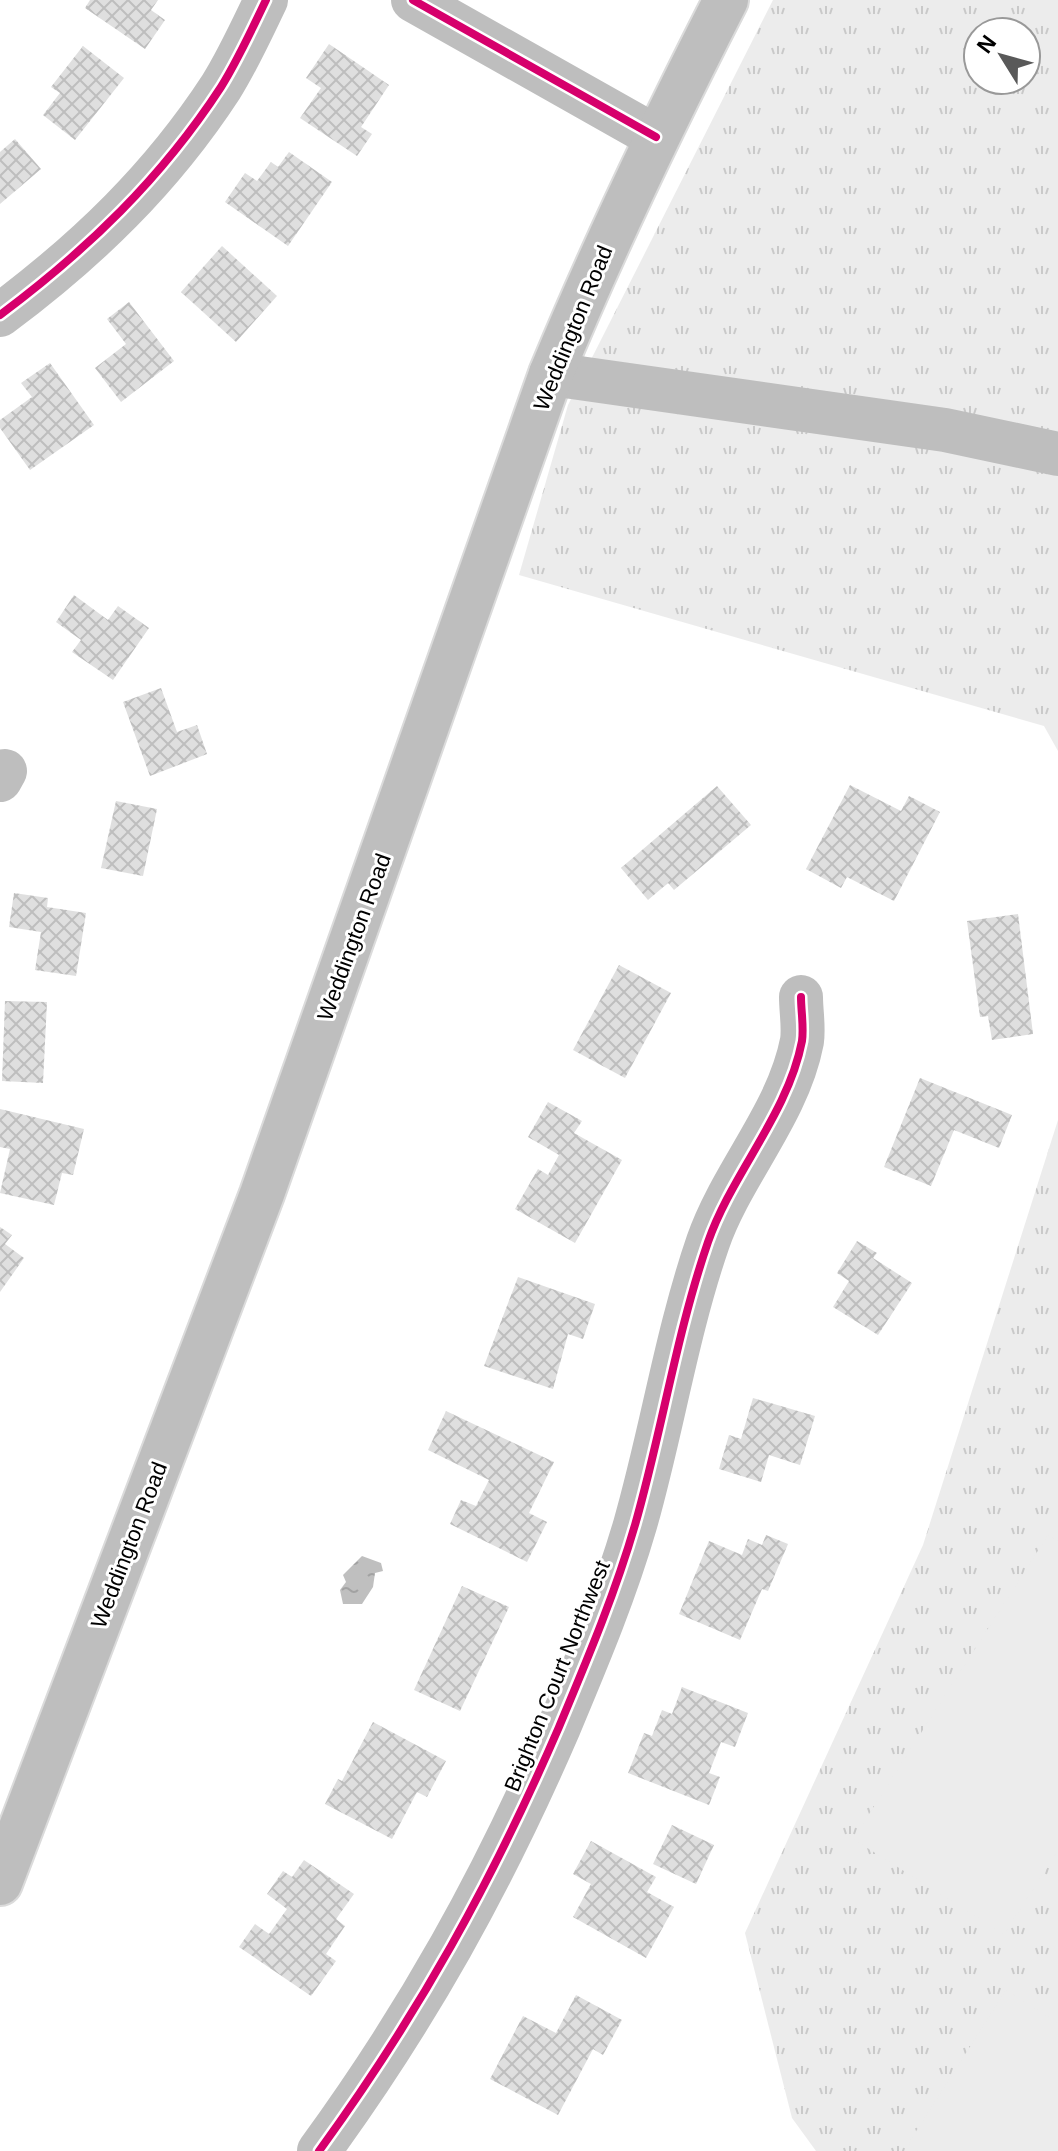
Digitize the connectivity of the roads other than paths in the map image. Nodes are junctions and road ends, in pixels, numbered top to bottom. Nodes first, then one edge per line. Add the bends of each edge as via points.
1 (266, 0) edge
2 (413, 0) edge
3 (726, 0) edge
4 (656, 137) junction
5 (0, 315) edge
6 (551, 374) junction
7 (1058, 454) edge
8 (801, 997) dead end
9 (0, 1883) edge
10 (319, 2151) edge

1 - 5 main road via 221,87 142,191 73,260
2 - 4 main road
3 - 4 main road, Weddington Road
4 - 6 main road, Weddington Road
6 - 7 main road via 945,430
6 - 9 main road, Weddington Road via 262,1194
8 - 10 main road, Brighton Court Northwest via 802,1039 790,1081 710,1237 690,1296 635,1524 598,1634 516,1826 471,1916 420,2003

